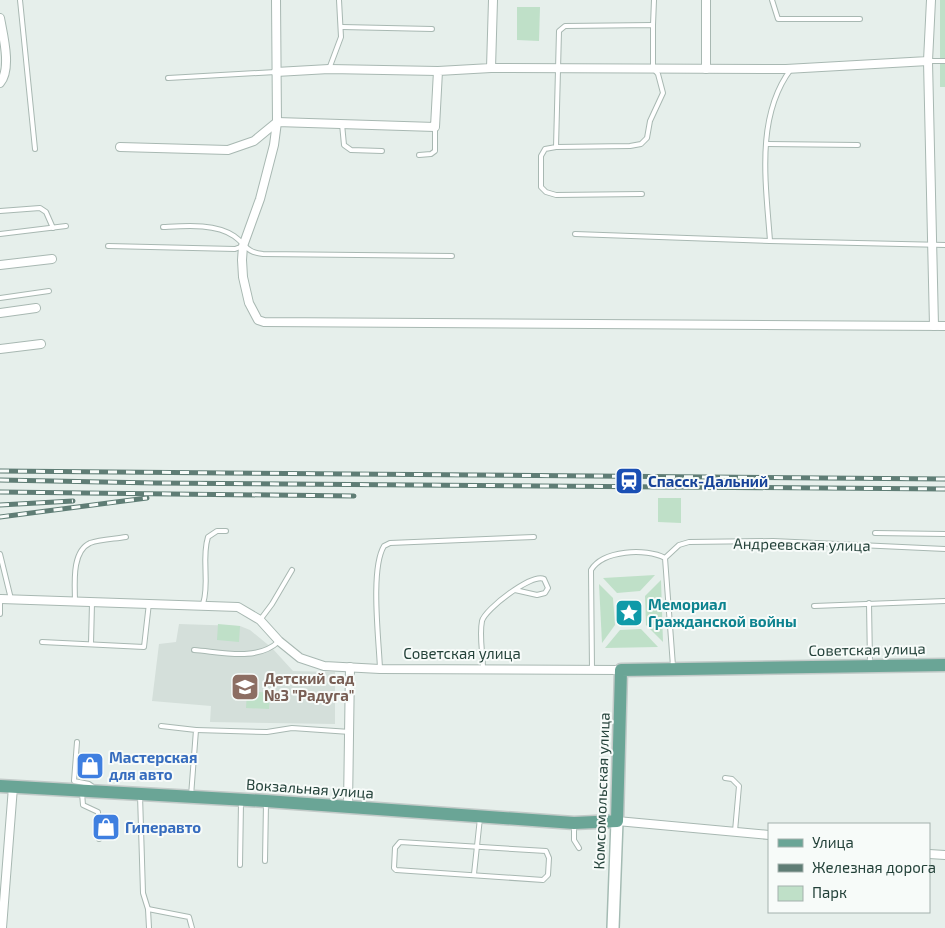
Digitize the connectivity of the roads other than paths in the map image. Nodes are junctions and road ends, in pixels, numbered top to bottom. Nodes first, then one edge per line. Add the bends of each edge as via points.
1 (20, 0) edge
2 (276, 0) edge
3 (339, 0) edge
4 (492, 0) edge
5 (654, 0) edge
6 (706, 0) edge
7 (772, 0) edge
8 (931, 0) edge
9 (0, 18) edge
10 (860, 20) dead end
11 (653, 25) junction
12 (342, 27) junction
13 (432, 29) dead end
14 (928, 61) junction
15 (945, 61) edge
16 (559, 67) junction
17 (491, 68) junction
18 (653, 68) junction
19 (706, 68) junction
20 (329, 69) junction
21 (791, 69) junction
22 (438, 71) junction
23 (276, 72) junction
24 (168, 78) dead end
25 (0, 83) edge
26 (277, 122) junction
27 (342, 124) junction
28 (435, 127) junction
29 (767, 144) junction
30 (858, 145) dead end
31 (120, 147) dead end
32 (556, 147) junction
33 (34, 149) dead end
34 (382, 151) dead end
35 (419, 155) dead end
36 (642, 194) dead end
37 (0, 211) edge
38 (66, 226) dead end
39 (163, 227) dead end
40 (53, 228) junction
41 (0, 234) edge
42 (575, 234) dead end
43 (770, 241) junction
44 (932, 244) junction
45 (945, 245) edge
46 (108, 246) dead end
47 (243, 246) junction
48 (452, 256) dead end
49 (52, 260) dead end
50 (0, 265) edge
51 (49, 290) dead end
52 (0, 298) edge
53 (36, 308) dead end
54 (0, 313) edge
55 (934, 326) junction
56 (945, 326) edge
57 (41, 344) dead end
58 (0, 349) edge
59 (226, 531) dead end
60 (875, 533) dead end
61 (945, 534) edge
62 (126, 537) dead end
63 (534, 537) dead end
64 (945, 549) edge
65 (0, 554) edge
66 (665, 558) junction
67 (292, 570) dead end
68 (515, 590) junction
69 (0, 599) edge
70 (11, 599) junction
71 (945, 601) edge
72 (75, 602) junction
73 (92, 603) junction
74 (149, 603) junction
75 (869, 603) junction
76 (203, 604) junction
77 (814, 606) dead end
78 (0, 614) edge
79 (260, 620) junction
80 (279, 641) junction
81 (42, 642) dead end
82 (92, 644) junction
83 (194, 650) dead end
84 (945, 665) edge
85 (870, 666) junction
86 (350, 667) junction
87 (673, 668) junction
88 (380, 669) junction
89 (483, 669) junction
90 (592, 670) junction
91 (621, 670) junction
92 (161, 726) dead end
93 (196, 730) junction
94 (350, 732) junction
95 (77, 742) dead end
96 (725, 778) dead end
97 (6, 786) edge
98 (81, 788) junction
99 (140, 795) junction
100 (190, 798) junction
101 (241, 800) junction
102 (266, 801) junction
103 (348, 806) junction
104 (480, 816) junction
105 (617, 821) junction
106 (574, 823) junction
107 (735, 831) junction
108 (768, 835) edge
109 (99, 839) dead end
110 (477, 846) junction
111 (579, 848) dead end
112 (930, 854) edge
113 (945, 855) edge
114 (266, 861) dead end
115 (240, 866) dead end
116 (474, 874) junction
117 (148, 909) junction
118 (2, 928) edge
119 (149, 928) edge
120 (192, 928) edge
121 (613, 928) edge

1 - 33 lane
2 - 23 street
3 - 12 lane
4 - 17 street
5 - 11 lane
6 - 19 street
7 - 10 lane via 778,19
8 - 14 street
9 - 25 street via 6,47 5,75
11 - 16 lane via 565,26 559,31
11 - 18 lane
12 - 13 lane
12 - 20 lane
14 - 15 lane
14 - 21 street
14 - 44 street
16 - 17 street
16 - 18 street
16 - 32 lane
17 - 22 street
18 - 19 street
18 - 32 lane via 663,93 650,121 647,138 641,144
19 - 21 street
20 - 22 street
20 - 23 street
21 - 29 lane via 774,98
22 - 28 street
23 - 24 lane
23 - 26 street
26 - 27 street
26 - 31 street via 254,141 228,150
26 - 47 street via 262,190
27 - 28 street
27 - 34 lane via 344,145 351,150
28 - 35 lane via 435,151
29 - 30 lane
29 - 43 lane
32 - 36 lane via 545,149 541,156 541,187 546,192
37 - 40 lane via 40,208 46,212
38 - 40 lane
39 - 47 lane via 222,230
40 - 41 lane
42 - 43 lane
43 - 44 lane
44 - 45 lane
44 - 55 street
46 - 47 lane via 235,249
47 - 48 lane via 253,253 263,254
47 - 55 street via 243,277 249,303 258,320 264,322
49 - 50 street
51 - 52 lane
53 - 54 street
55 - 56 street
57 - 58 street
59 - 76 lane via 208,536 204,553 206,594
60 - 61 lane
62 - 72 lane via 91,543 80,553
63 - 88 lane via 390,543 384,546 377,587
64 - 66 lane, Андреевская улица via 773,541 689,542 679,545
65 - 70 lane
66 - 87 lane
66 - 90 lane via 619,553 594,564 590,570
67 - 79 lane
68 - 68 lane via 540,577 548,588 545,593 537,595
68 - 89 lane via 484,617
69 - 70 street, Советская улица
69 - 78 lane
70 - 72 street, Советская улица
71 - 75 lane
72 - 73 street, Советская улица
73 - 74 street, Советская улица
73 - 82 lane
74 - 76 street, Советская улица
74 - 82 lane via 144,647
75 - 77 lane
75 - 85 lane
76 - 79 street, Советская улица via 238,607
79 - 80 street, Советская улица
80 - 83 lane via 272,648 258,653
80 - 86 street, Советская улица via 309,663
81 - 82 lane
84 - 85 main road, Советская улица
85 - 87 main road, Советская улица
86 - 88 street, Советская улица
86 - 94 street
87 - 91 main road, Советская улица
88 - 89 street, Советская улица
89 - 90 street, Советская улица
90 - 91 street, Советская улица
91 - 105 main road, Комсомольская улица
92 - 93 lane
93 - 94 lane via 268,732 292,728
93 - 100 lane
94 - 103 street
95 - 98 lane
96 - 107 lane via 732,779 739,786
97 - 98 main road, Вокзальная улица
97 - 118 street
98 - 99 main road, Вокзальная улица
98 - 109 lane via 83,805 98,812
99 - 100 main road, Вокзальная улица
99 - 117 lane via 143,893
100 - 101 main road, Вокзальная улица
101 - 102 main road, Вокзальная улица
101 - 115 lane
102 - 103 main road, Вокзальная улица
102 - 114 lane
103 - 104 main road, Вокзальная улица
104 - 106 main road, Вокзальная улица
104 - 110 lane
105 - 106 main road, Вокзальная улица
105 - 107 street
105 - 121 main road, Комсомольская улица
106 - 111 lane via 574,840
107 - 108 street
110 - 116 lane
110 - 116 lane via 546,851 548,875 543,880
110 - 116 lane via 400,842 395,848 396,870
112 - 113 street
117 - 119 lane
117 - 120 lane via 189,917

